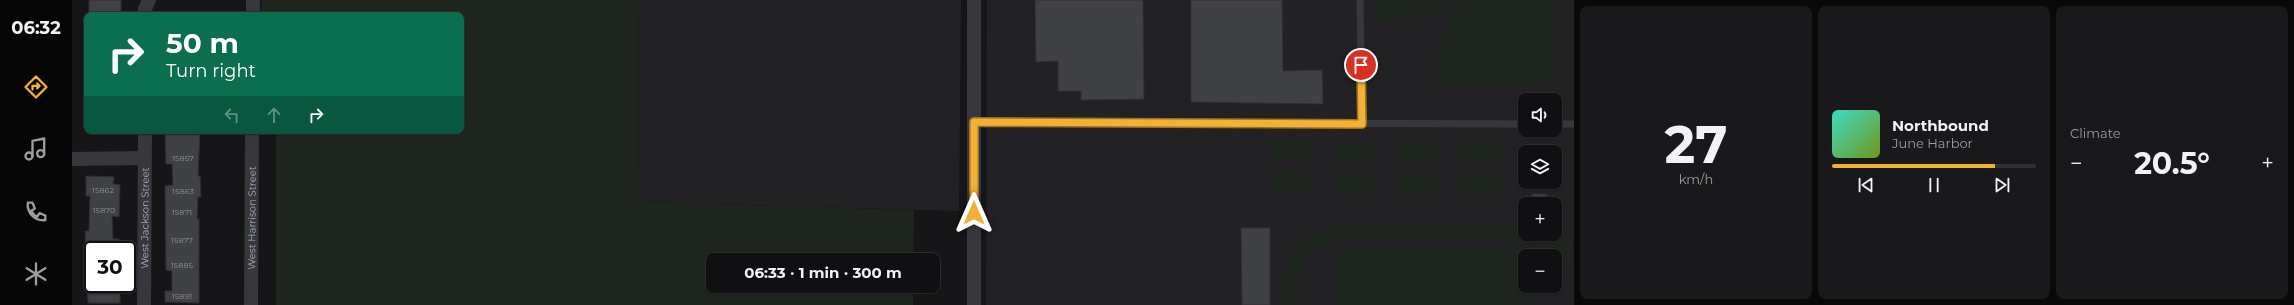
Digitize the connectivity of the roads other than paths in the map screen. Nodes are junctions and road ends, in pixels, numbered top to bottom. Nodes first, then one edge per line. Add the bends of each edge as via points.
1 (149, 0) edge
2 (253, 0) edge
3 (974, 0) edge
4 (1360, 0) edge
5 (145, 12) edge
6 (253, 12) edge
7 (974, 122) junction
8 (1362, 124) junction
9 (1518, 124) edge
10 (1562, 124) edge
11 (1574, 124) edge
12 (144, 134) edge
13 (252, 134) edge
14 (72, 158) edge
15 (144, 158) junction
16 (144, 305) edge
17 (251, 305) edge
18 (974, 305) edge

1 - 5 street
2 - 6 street
3 - 7 street
4 - 8 lane
7 - 8 lane
7 - 18 street
8 - 9 lane
10 - 11 lane
12 - 15 street, West Jackson Street
13 - 17 street, West Harrison Street
14 - 15 street
15 - 16 street, West Jackson Street

